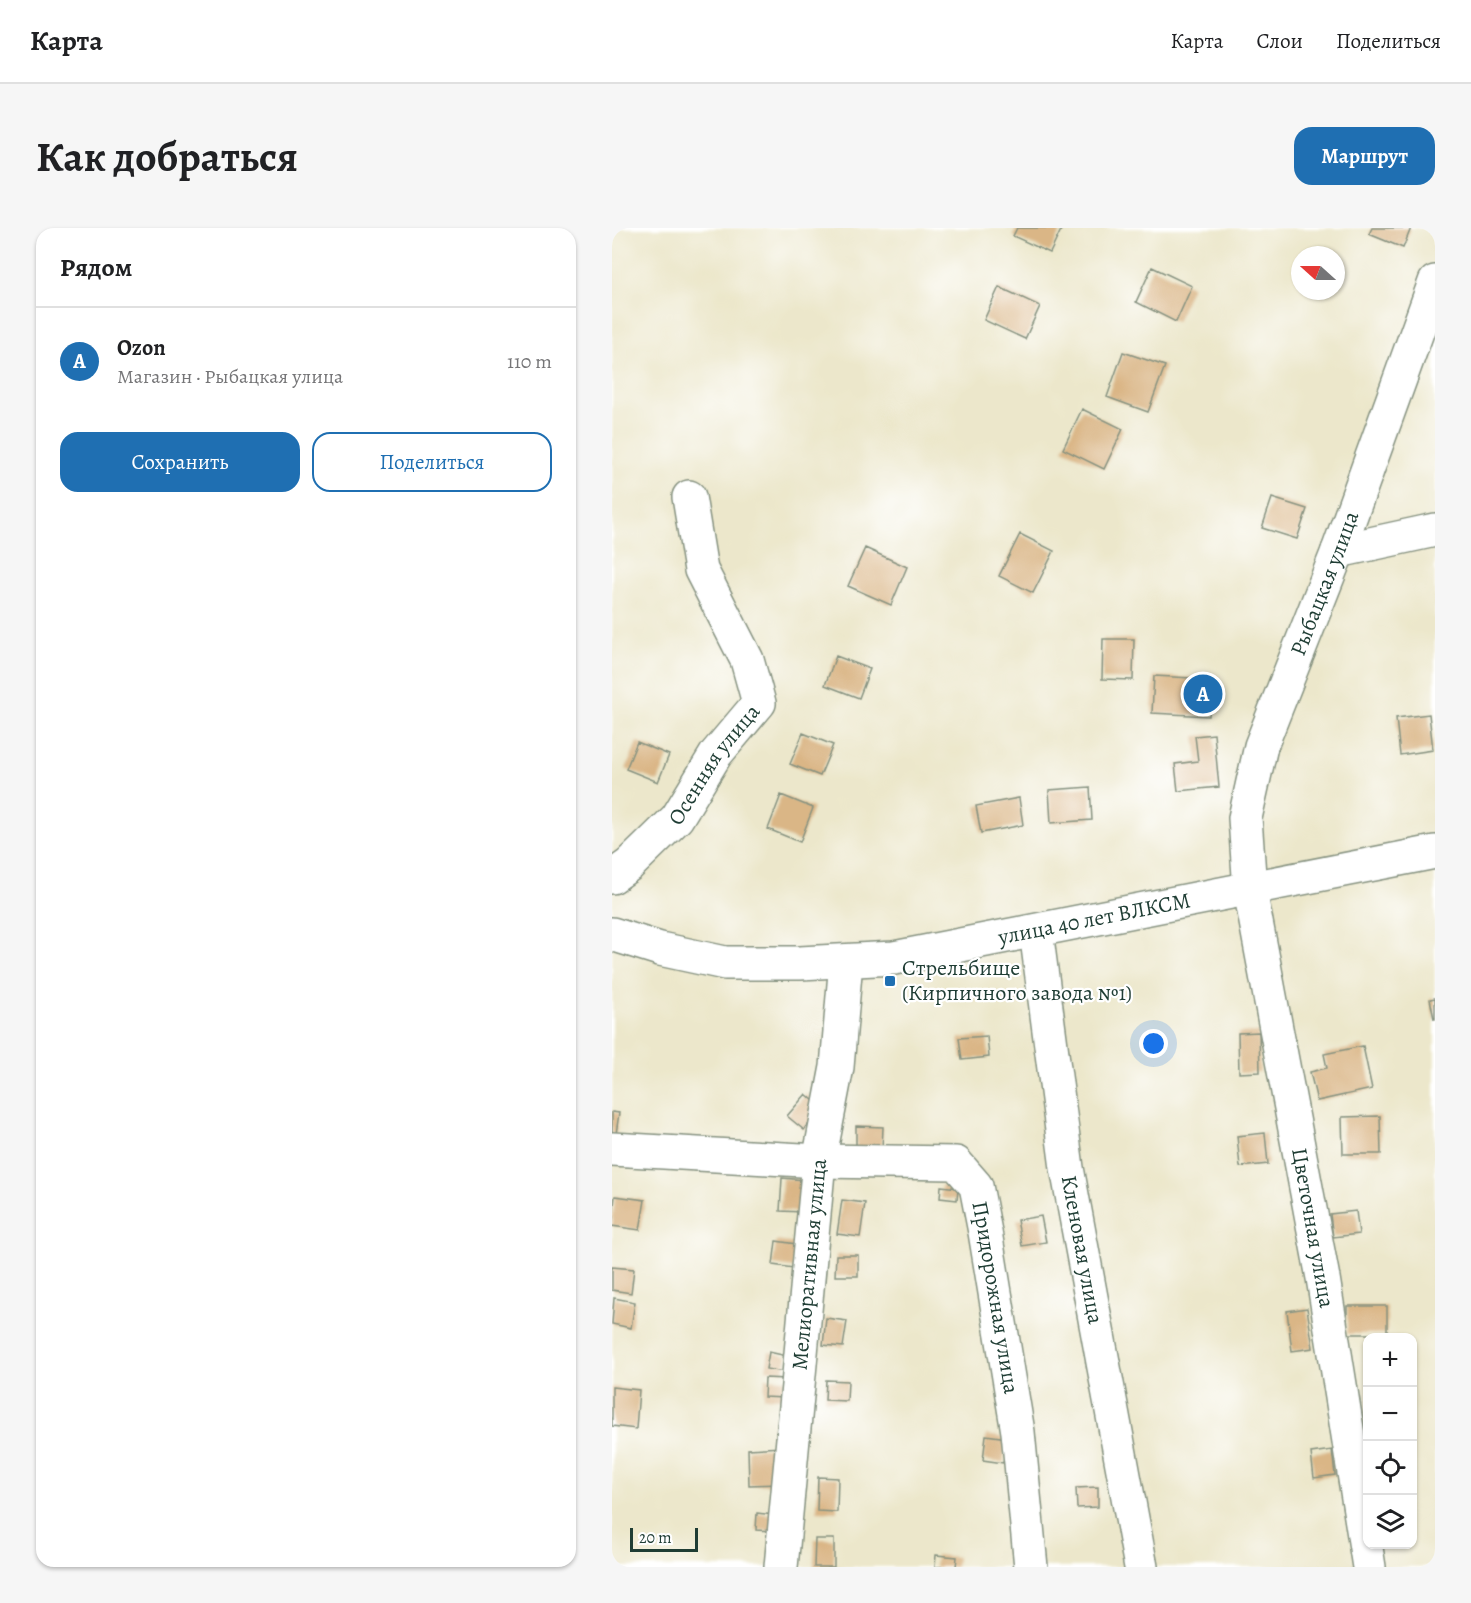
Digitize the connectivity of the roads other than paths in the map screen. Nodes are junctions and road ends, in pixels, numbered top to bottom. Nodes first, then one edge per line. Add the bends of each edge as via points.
1 (1435, 282) edge
2 (689, 497) dead end
3 (1435, 530) edge
4 (1338, 551) junction
5 (1435, 852) edge
6 (612, 877) edge
7 (1250, 890) junction
8 (1036, 931) junction
9 (612, 934) edge
10 (846, 961) junction
11 (612, 1149) edge
12 (819, 1161) junction
13 (781, 1567) edge
14 (1031, 1567) edge
15 (1141, 1567) edge
16 (1369, 1567) edge

1 - 4 street, Рыбацкая улица
2 - 6 street, Осенняя улица via 701,570 747,660 759,702 716,754 677,818
3 - 4 street
4 - 7 street, Рыбацкая улица via 1261,746 1245,818
5 - 7 street, улица 40 лет ВЛКСМ
7 - 8 street, улица 40 лет ВЛКСМ
7 - 16 street, Цветочная улица via 1323,1278
8 - 10 street, улица 40 лет ВЛКСМ via 894,958
8 - 15 street, Кленовая улица via 1067,1168
9 - 10 street, улица 40 лет ВЛКСМ via 725,963
10 - 12 street, Мелиоративная улица via 837,1067
11 - 12 street, Придорожная улица
12 - 13 street, Мелиоративная улица
12 - 14 street, Придорожная улица via 956,1163 976,1186 1018,1431

